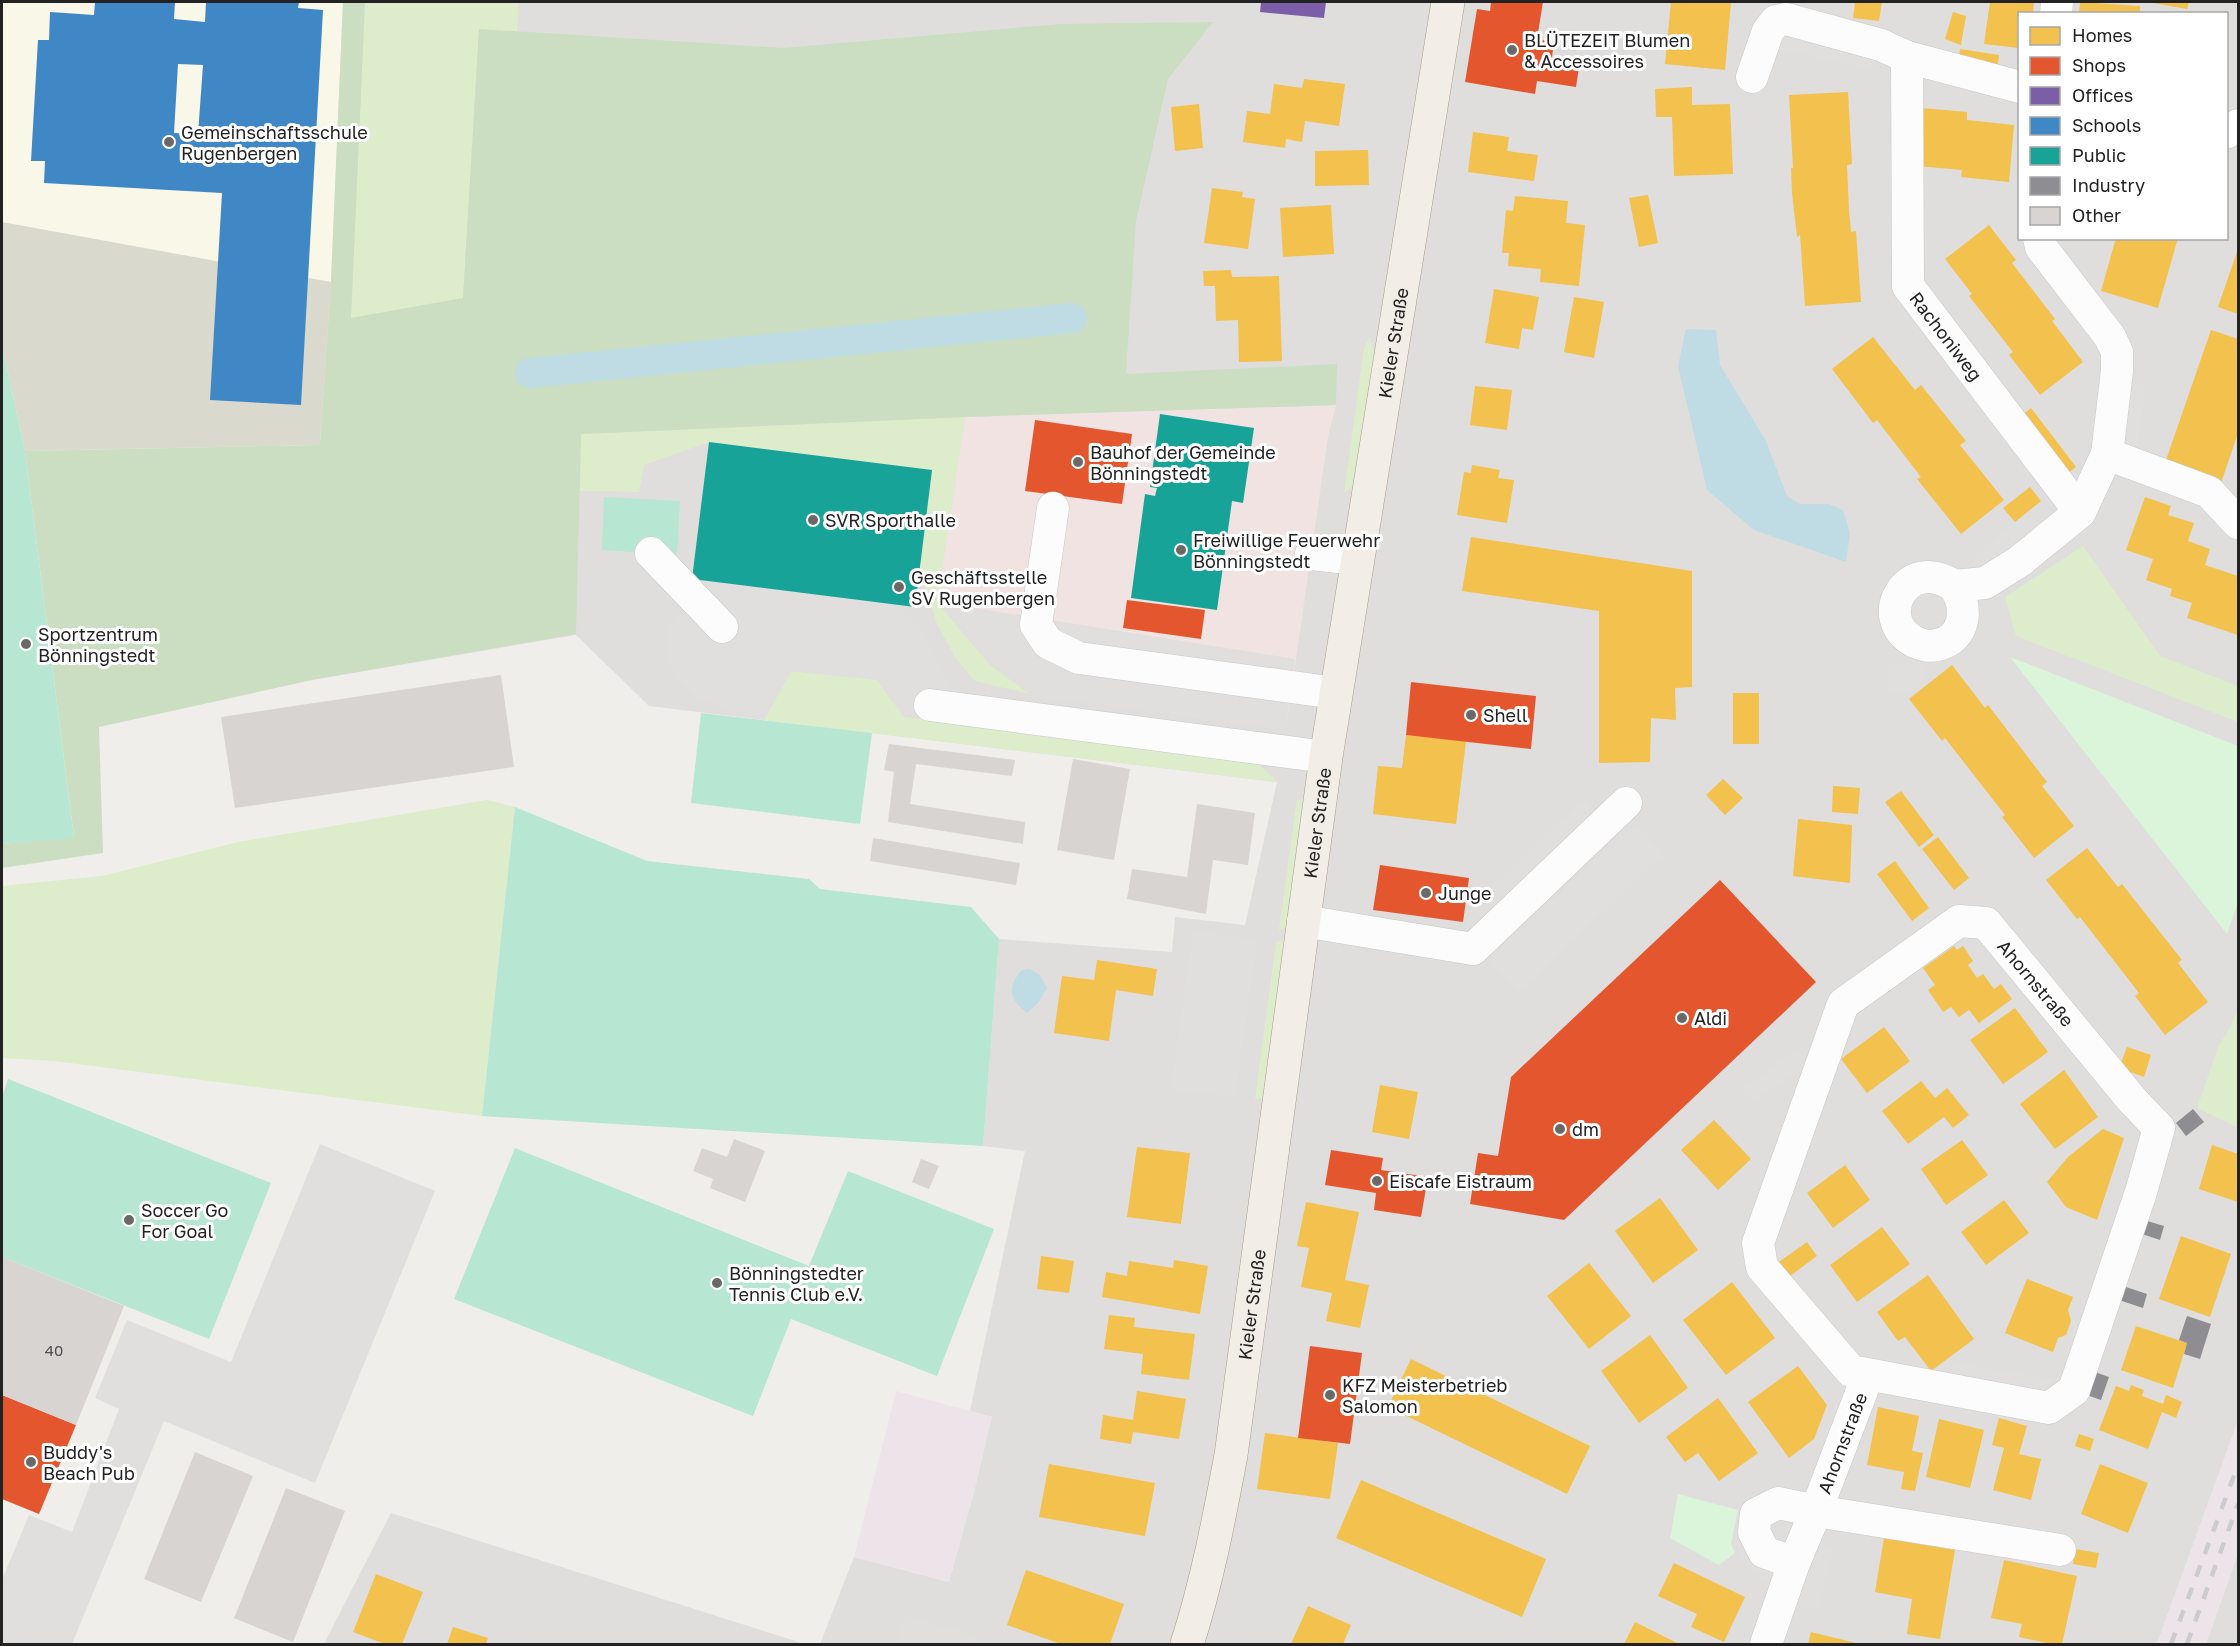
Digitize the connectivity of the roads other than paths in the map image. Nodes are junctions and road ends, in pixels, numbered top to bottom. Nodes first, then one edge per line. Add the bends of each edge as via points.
1 (1449, 2) edge
2 (1907, 57) junction
3 (1752, 77) dead end
4 (2018, 87) edge
5 (2039, 240) edge
6 (2107, 454) junction
7 (1053, 508) dead end
8 (2080, 512) junction
9 (2238, 523) edge
10 (651, 553) dead end
11 (1311, 554) dead end
12 (1358, 559) junction
13 (1954, 586) dead end
14 (722, 627) dead end
15 (1336, 693) junction
16 (930, 705) dead end
17 (1326, 757) junction
18 (1626, 803) dead end
19 (1303, 921) junction
20 (1868, 1375) junction
21 (1816, 1511) junction
22 (2060, 1550) dead end
23 (1794, 1563) junction
24 (1187, 1644) edge
25 (1766, 1644) edge

1 - 12 main road, Kieler Straße
2 - 3 street via 1881,45 1786,19 1776,21 1768,31
2 - 4 street
2 - 8 street, Rachoniweg via 1908,286
5 - 6 street via 2110,337 2116,352
6 - 8 street
6 - 9 street via 2209,492
7 - 15 street via 1036,625 1048,643 1079,658
8 - 13 street via 1993,578
10 - 14 street
11 - 12 street
12 - 15 main road, Kieler Straße
15 - 17 main road, Kieler Straße
16 - 17 street
17 - 19 main road, Kieler Straße
18 - 19 street via 1473,949
19 - 24 main road, Kieler Straße via 1231,1455 1214,1544
20 - 20 street, Ahornstraße via 1851,1371 1762,1267 1758,1243 1843,1004 1959,921 1986,923 2159,1128 2074,1390 2049,1408
20 - 21 street, Ahornstraße
21 - 22 street
21 - 23 street, Ahornstraße
21 - 23 street, Ahornstraße via 1778,1503 1756,1514 1754,1532 1764,1552
23 - 25 street, Ahornstraße

